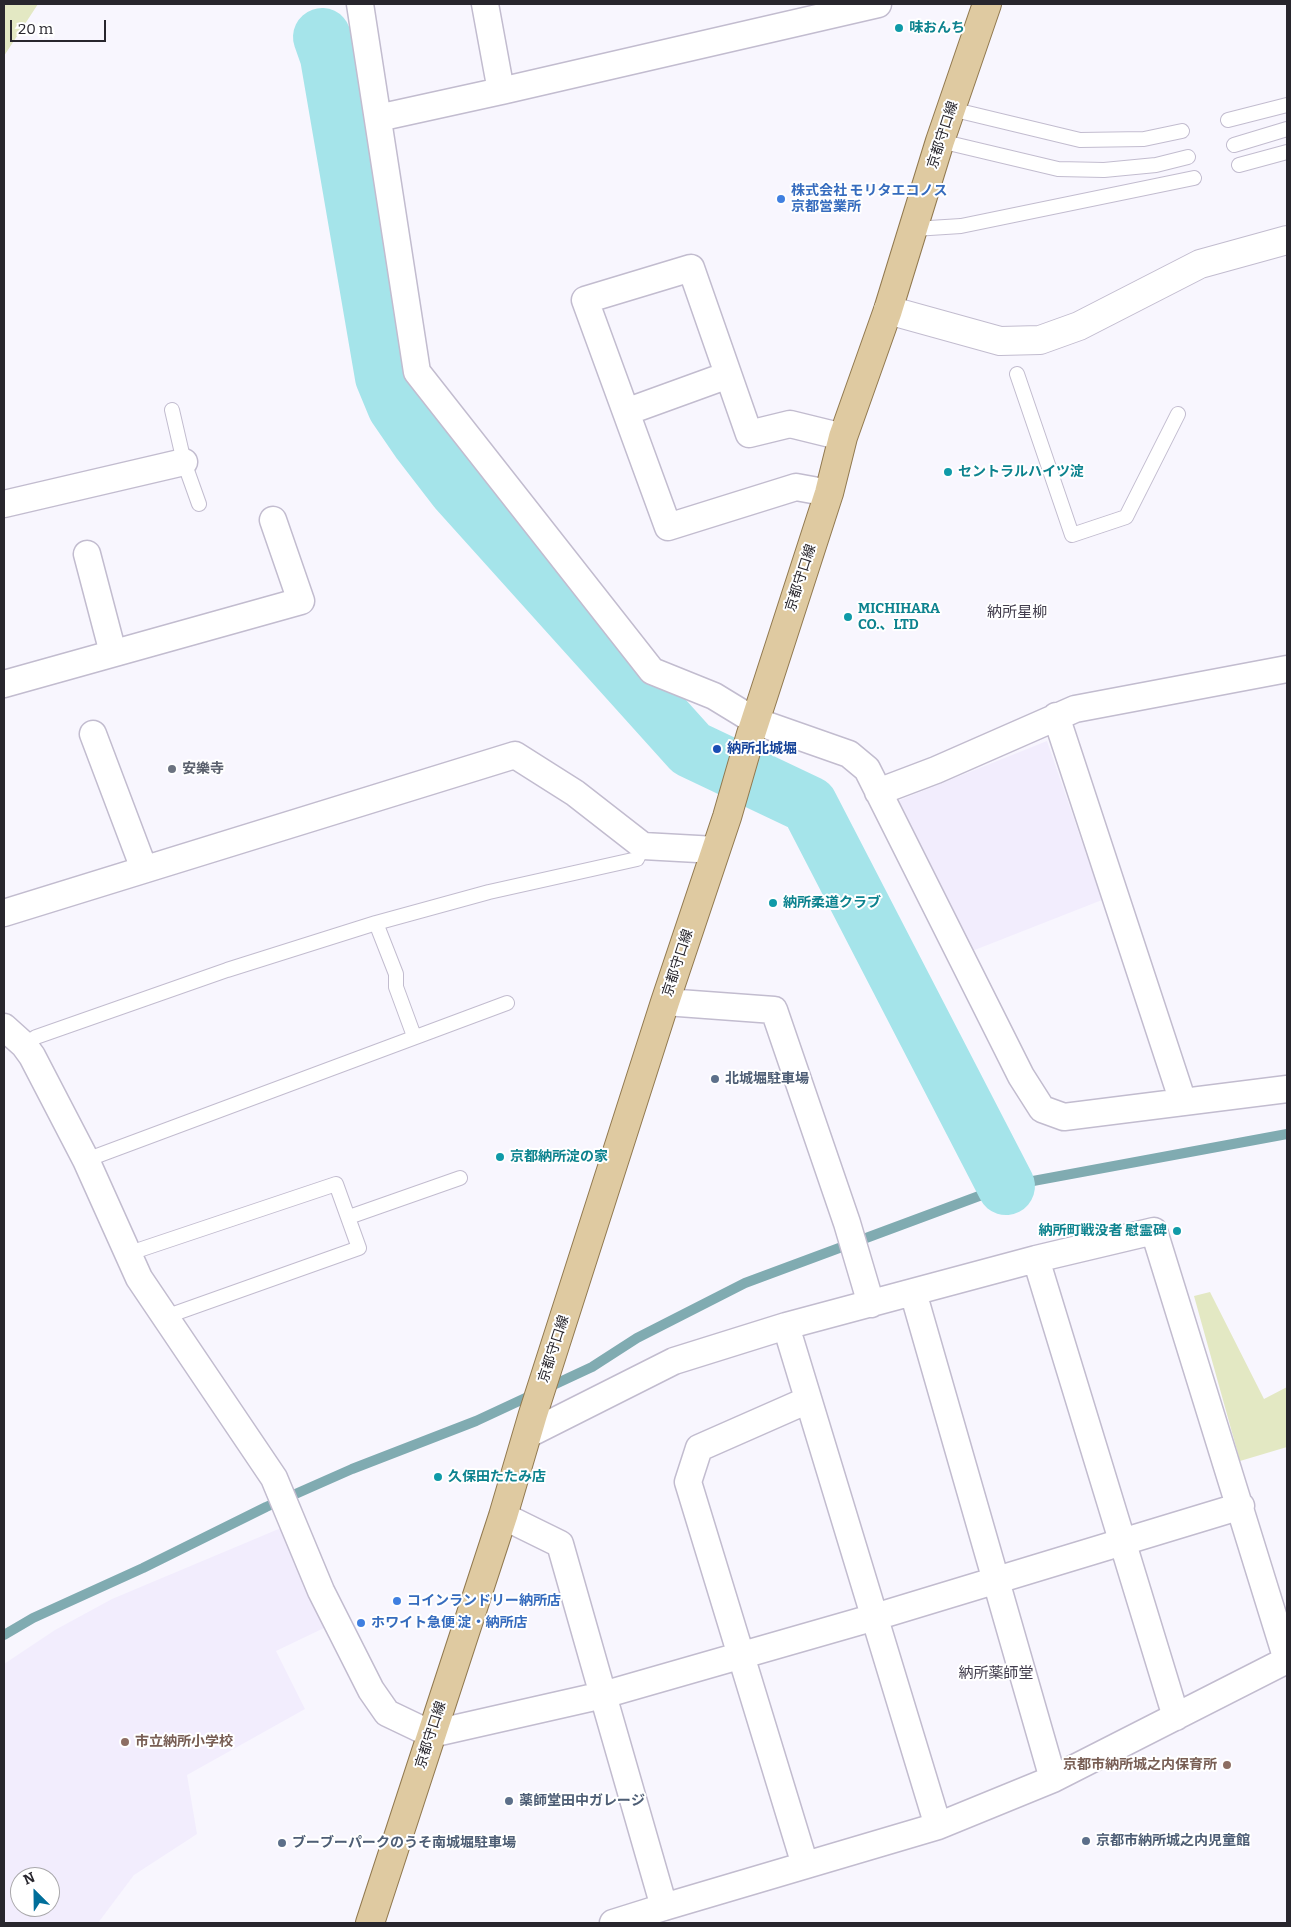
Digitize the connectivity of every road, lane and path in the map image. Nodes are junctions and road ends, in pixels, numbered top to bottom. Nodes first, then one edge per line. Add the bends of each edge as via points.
1 (360, 4) edge
2 (485, 4) edge
3 (878, 4) edge
4 (987, 4) edge
5 (845, 7) edge
6 (501, 91) junction
7 (1287, 105) edge
8 (952, 109) junction
9 (378, 118) junction
10 (1228, 120) dead end
11 (1287, 129) edge
12 (1182, 131) dead end
13 (940, 141) junction
14 (1234, 145) dead end
15 (1287, 152) edge
16 (1188, 157) dead end
17 (1239, 165) dead end
18 (1194, 178) dead end
19 (914, 229) junction
20 (1287, 240) edge
21 (888, 310) junction
22 (728, 374) junction
23 (1017, 374) dead end
24 (172, 410) dead end
25 (626, 412) junction
26 (1178, 414) dead end
27 (843, 437) junction
28 (184, 462) junction
29 (828, 493) junction
30 (4, 504) edge
31 (199, 504) dead end
32 (273, 520) dead end
33 (87, 554) dead end
34 (113, 653) junction
35 (1287, 669) edge
36 (4, 684) edge
37 (1056, 716) junction
38 (753, 727) junction
39 (93, 734) dead end
40 (878, 792) junction
41 (643, 846) junction
42 (716, 850) junction
43 (144, 869) junction
44 (4, 913) edge
45 (376, 923) junction
46 (665, 1002) junction
47 (507, 1003) dead end
48 (4, 1027) edge
49 (414, 1036) junction
50 (24, 1045) junction
51 (1287, 1089) edge
52 (1183, 1102) junction
53 (86, 1160) junction
54 (460, 1178) dead end
55 (349, 1217) junction
56 (127, 1254) junction
57 (1036, 1259) junction
58 (913, 1292) junction
59 (868, 1295) junction
60 (165, 1317) junction
61 (786, 1326) junction
62 (808, 1400) junction
63 (530, 1424) junction
64 (1241, 1506) junction
65 (503, 1516) junction
66 (1122, 1542) junction
67 (996, 1581) junction
68 (875, 1617) junction
69 (740, 1656) junction
70 (603, 1694) junction
71 (1176, 1717) junction
72 (431, 1734) junction
73 (1053, 1779) junction
74 (938, 1826) junction
75 (805, 1865) junction
76 (664, 1907) junction
77 (370, 1923) edge
78 (613, 1923) edge

1 - 9 street
2 - 6 street
3 - 5 street
4 - 8 main road, 京都守口線
5 - 6 street
6 - 9 street
7 - 10 lane
8 - 12 lane via 1080,140 1144,139
8 - 13 main road, 京都守口線
9 - 38 street via 417,372 652,670 714,696
11 - 14 lane
13 - 16 lane via 1058,169 1104,170 1156,165
13 - 19 main road, 京都守口線
15 - 17 lane
18 - 19 lane via 962,226
19 - 21 main road, 京都守口線
20 - 21 street via 1200,264 1079,326 1040,340 1000,341
21 - 27 main road, 京都守口線
22 - 25 street
22 - 25 street via 690,268 585,300
22 - 27 street via 749,434 790,424
23 - 26 lane via 1072,535 1126,517
24 - 28 lane
25 - 29 street via 668,528 796,487
27 - 29 main road, 京都守口線
28 - 30 street
28 - 31 lane
29 - 38 main road, 京都守口線
32 - 34 street via 301,601
33 - 34 street
34 - 36 street
35 - 37 street via 1075,708
37 - 40 street via 936,770
37 - 52 street
38 - 40 street via 849,754 867,770
38 - 42 main road, 京都守口線
39 - 43 street
40 - 52 street via 1021,1076 1042,1109 1064,1117
41 - 42 street
41 - 43 street via 575,793 515,755
41 - 45 lane via 637,859 489,892
42 - 46 main road, 京都守口線
43 - 44 street
45 - 49 lane via 396,974 396,987
45 - 50 lane via 226,970 36,1037
46 - 59 street via 774,1010 847,1223
46 - 63 main road, 京都守口線
47 - 49 lane
48 - 50 street
49 - 53 lane
50 - 53 street
51 - 52 street
53 - 56 street
54 - 55 lane
55 - 56 lane via 336,1184
55 - 60 lane via 359,1248
56 - 60 street
57 - 58 street
57 - 64 street via 1154,1231
57 - 66 street
58 - 59 street
58 - 67 street
59 - 61 street
60 - 72 street via 274,1478 321,1591 371,1690 387,1713
61 - 62 street
61 - 63 street via 674,1361
62 - 68 street
62 - 69 street via 700,1448 688,1482
63 - 65 main road, 京都守口線
64 - 66 street
64 - 71 street via 1287,1660
65 - 70 street via 560,1544
65 - 72 main road, 京都守口線
66 - 67 street
66 - 71 street
67 - 68 street
67 - 73 street
68 - 69 street
68 - 74 street
69 - 70 street
69 - 75 street
70 - 72 street
70 - 76 street
71 - 73 street
72 - 77 main road, 京都守口線
73 - 74 street
74 - 75 street
75 - 76 street
76 - 78 street

